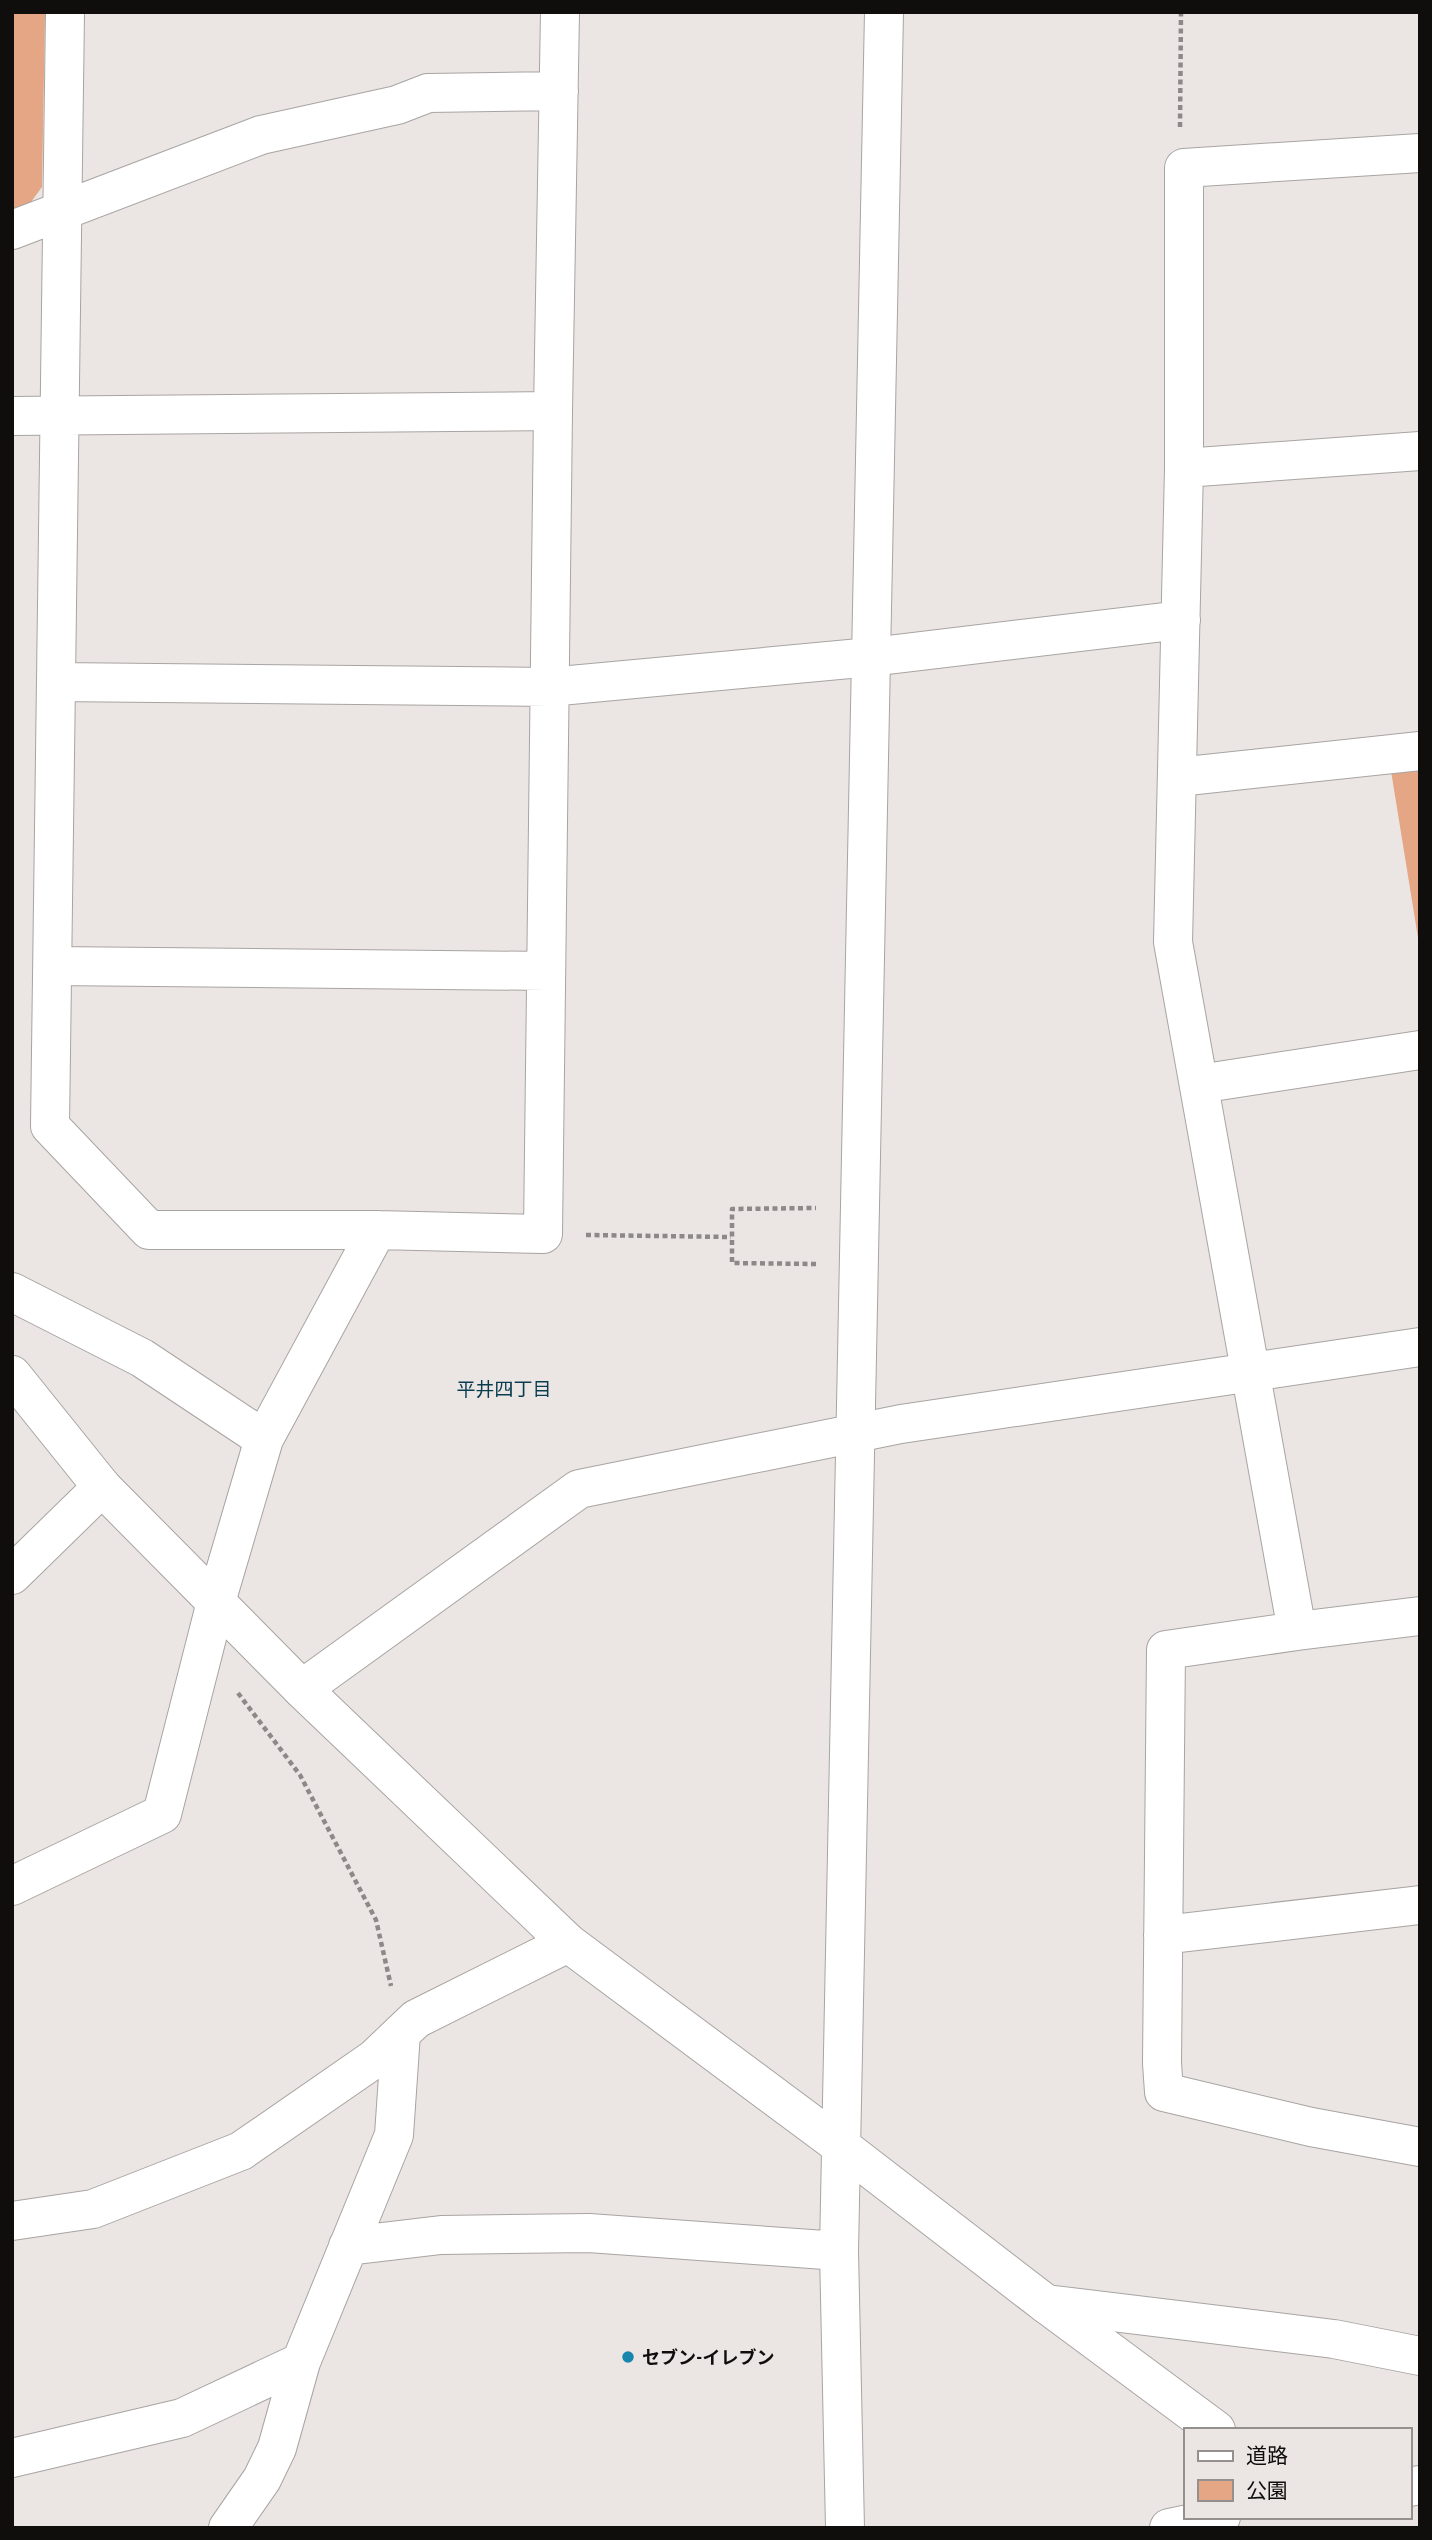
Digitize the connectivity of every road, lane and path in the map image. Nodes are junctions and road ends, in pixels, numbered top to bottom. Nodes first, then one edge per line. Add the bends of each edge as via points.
1 (65, 12) edge
2 (560, 12) edge
3 (884, 12) edge
4 (1181, 12) edge
5 (559, 91) junction
6 (1420, 153) edge
7 (1184, 168) junction
8 (62, 210) junction
9 (12, 230) edge
10 (552, 411) junction
11 (61, 415) junction
12 (12, 416) edge
13 (1420, 451) edge
14 (1184, 468) junction
15 (1181, 620) junction
16 (871, 657) junction
17 (57, 682) junction
18 (549, 687) junction
19 (1420, 751) edge
20 (1178, 777) junction
21 (54, 966) junction
22 (546, 971) junction
23 (1420, 1051) edge
24 (1199, 1084) junction
25 (816, 1208) dead end
26 (377, 1230) junction
27 (543, 1234) junction
28 (732, 1237) junction
29 (816, 1264) dead end
30 (12, 1292) edge
31 (1420, 1347) edge
32 (1250, 1374) junction
33 (12, 1375) edge
34 (854, 1432) junction
35 (264, 1439) junction
36 (102, 1487) junction
37 (12, 1576) edge
38 (216, 1602) junction
39 (1420, 1616) edge
40 (1297, 1631) junction
41 (204, 1648) junction
42 (302, 1689) junction
43 (12, 1886) edge
44 (1420, 1905) edge
45 (1163, 1935) junction
46 (568, 1943) junction
47 (401, 2033) junction
48 (841, 2146) junction
49 (1420, 2147) edge
50 (12, 2221) edge
51 (348, 2246) junction
52 (839, 2251) junction
53 (1046, 2304) junction
54 (1420, 2356) edge
55 (301, 2362) junction
56 (1213, 2428) edge
57 (12, 2458) edge
58 (1211, 2519) edge
59 (228, 2528) edge
60 (845, 2528) edge
61 (1168, 2528) edge

1 - 8 street
2 - 5 street
3 - 16 street
4 - 7 path via 1180,149
5 - 8 street via 428,93 261,135
5 - 10 street
6 - 7 street
7 - 14 street
8 - 9 street
8 - 11 street
10 - 11 street
10 - 18 street
11 - 12 street
11 - 17 street
13 - 14 street
14 - 15 street
15 - 16 street
15 - 20 street
16 - 18 street
16 - 34 street
17 - 18 street
17 - 21 street
18 - 22 street
19 - 20 street
20 - 24 street via 1173,942
21 - 22 street
21 - 26 street via 50,1126 149,1230
22 - 27 street
23 - 24 street
24 - 32 street
25 - 28 path via 732,1209
26 - 27 street
26 - 35 street
27 - 28 path
28 - 29 path via 732,1263
30 - 35 street via 142,1357
31 - 32 street
32 - 34 street
32 - 40 street
33 - 36 street
34 - 42 street via 579,1489
34 - 48 street
35 - 38 street
36 - 37 street
36 - 38 street
38 - 41 street
38 - 42 street
39 - 40 street
40 - 45 street via 1166,1650
41 - 43 street via 162,1814
41 - 47 path via 300,1775 376,1920
42 - 46 street
44 - 45 street
45 - 49 street via 1164,2092
46 - 47 street via 416,2019
46 - 48 street
47 - 50 street via 374,2059 241,2151 93,2209
47 - 51 street via 394,2136
48 - 52 street
48 - 53 street
51 - 52 street via 441,2235 589,2233
51 - 55 street
52 - 60 street
53 - 54 street via 1334,2339
53 - 56 street
55 - 57 street via 182,2418
55 - 59 street via 277,2448
58 - 61 street

